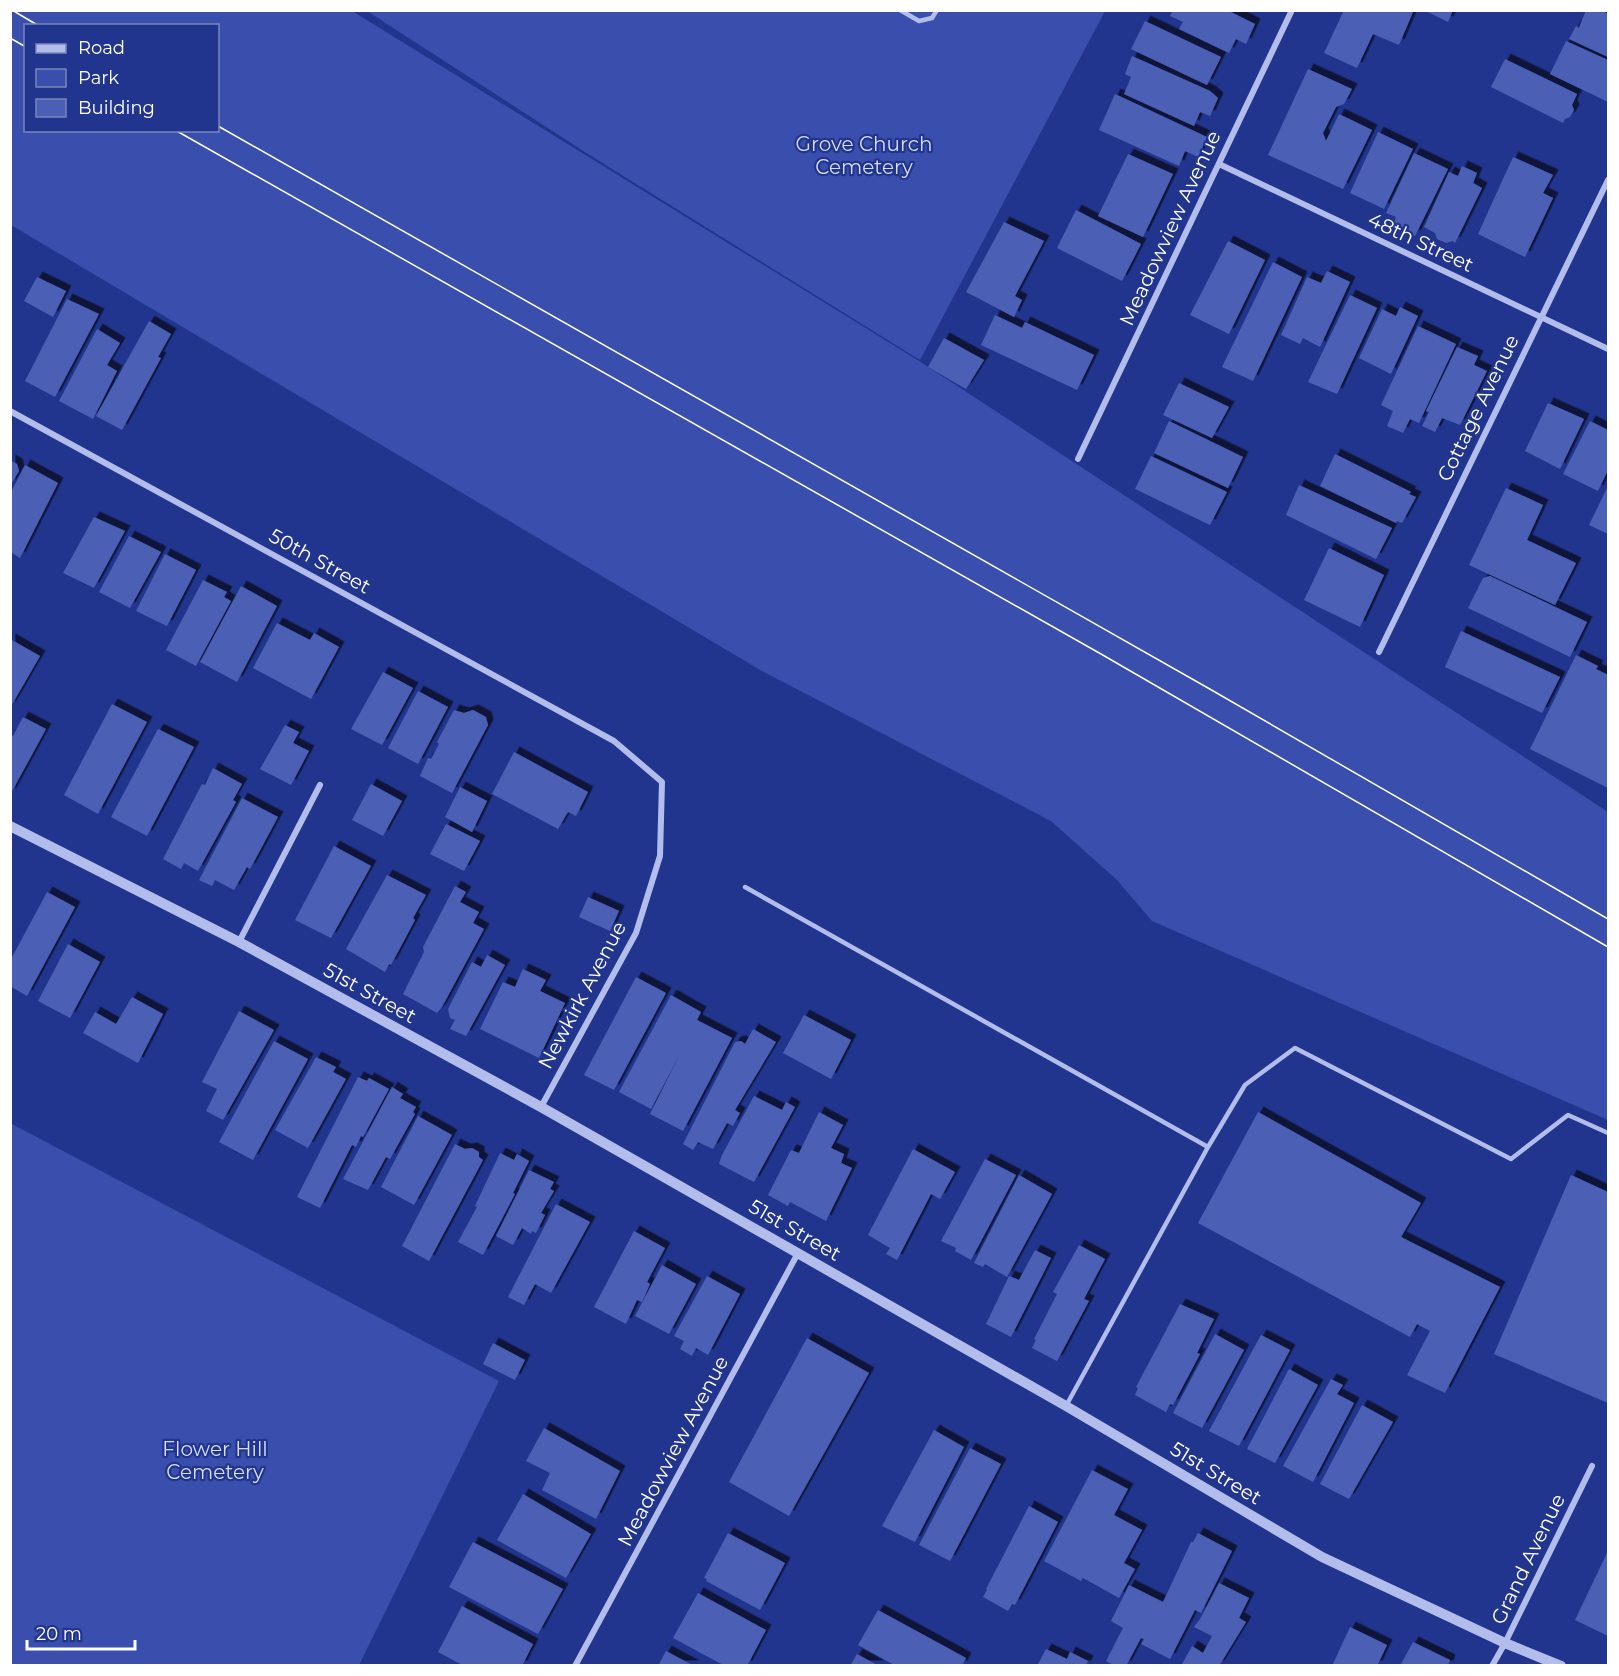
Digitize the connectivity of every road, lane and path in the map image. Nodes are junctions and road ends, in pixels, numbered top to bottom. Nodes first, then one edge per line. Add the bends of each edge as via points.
1 (900, 10) edge
2 (937, 10) edge
3 (1292, 10) edge
4 (1219, 164) junction
5 (1608, 180) edge
6 (1540, 317) junction
7 (1608, 349) edge
8 (10, 411) edge
9 (1078, 459) dead end
10 (1379, 652) dead end
11 (614, 741) joint
12 (320, 785) dead end
13 (10, 826) edge
14 (745, 887) dead end
15 (239, 942) junction
16 (541, 1107) junction
17 (1608, 1133) edge
18 (1208, 1147) junction
19 (799, 1253) junction
20 (1066, 1406) junction
21 (1592, 1466) dead end
22 (1505, 1643) junction
23 (575, 1665) edge
24 (1492, 1665) edge
25 (1561, 1665) edge

1 - 2 lane via 920,21 932,18
3 - 4 street, Meadowview Avenue
4 - 6 street, 48th Street
4 - 9 street, Meadowview Avenue
5 - 6 street, Cottage Avenue
6 - 7 street, 48th Street
6 - 10 street, Cottage Avenue
8 - 11 street, 50th Street
11 - 16 street, Newkirk Avenue via 662,782 660,856 636,933
12 - 15 street
13 - 15 street, 51st Street
14 - 18 lane
15 - 16 street, 51st Street
16 - 19 street, 51st Street
17 - 18 lane via 1568,1114 1511,1159 1295,1048 1245,1085
18 - 20 lane
19 - 20 street, 51st Street
19 - 23 street, Meadowview Avenue
20 - 22 street, 51st Street via 1322,1557
21 - 22 street, Grand Avenue
22 - 24 street, Grand Avenue
22 - 25 street, 51st Street

